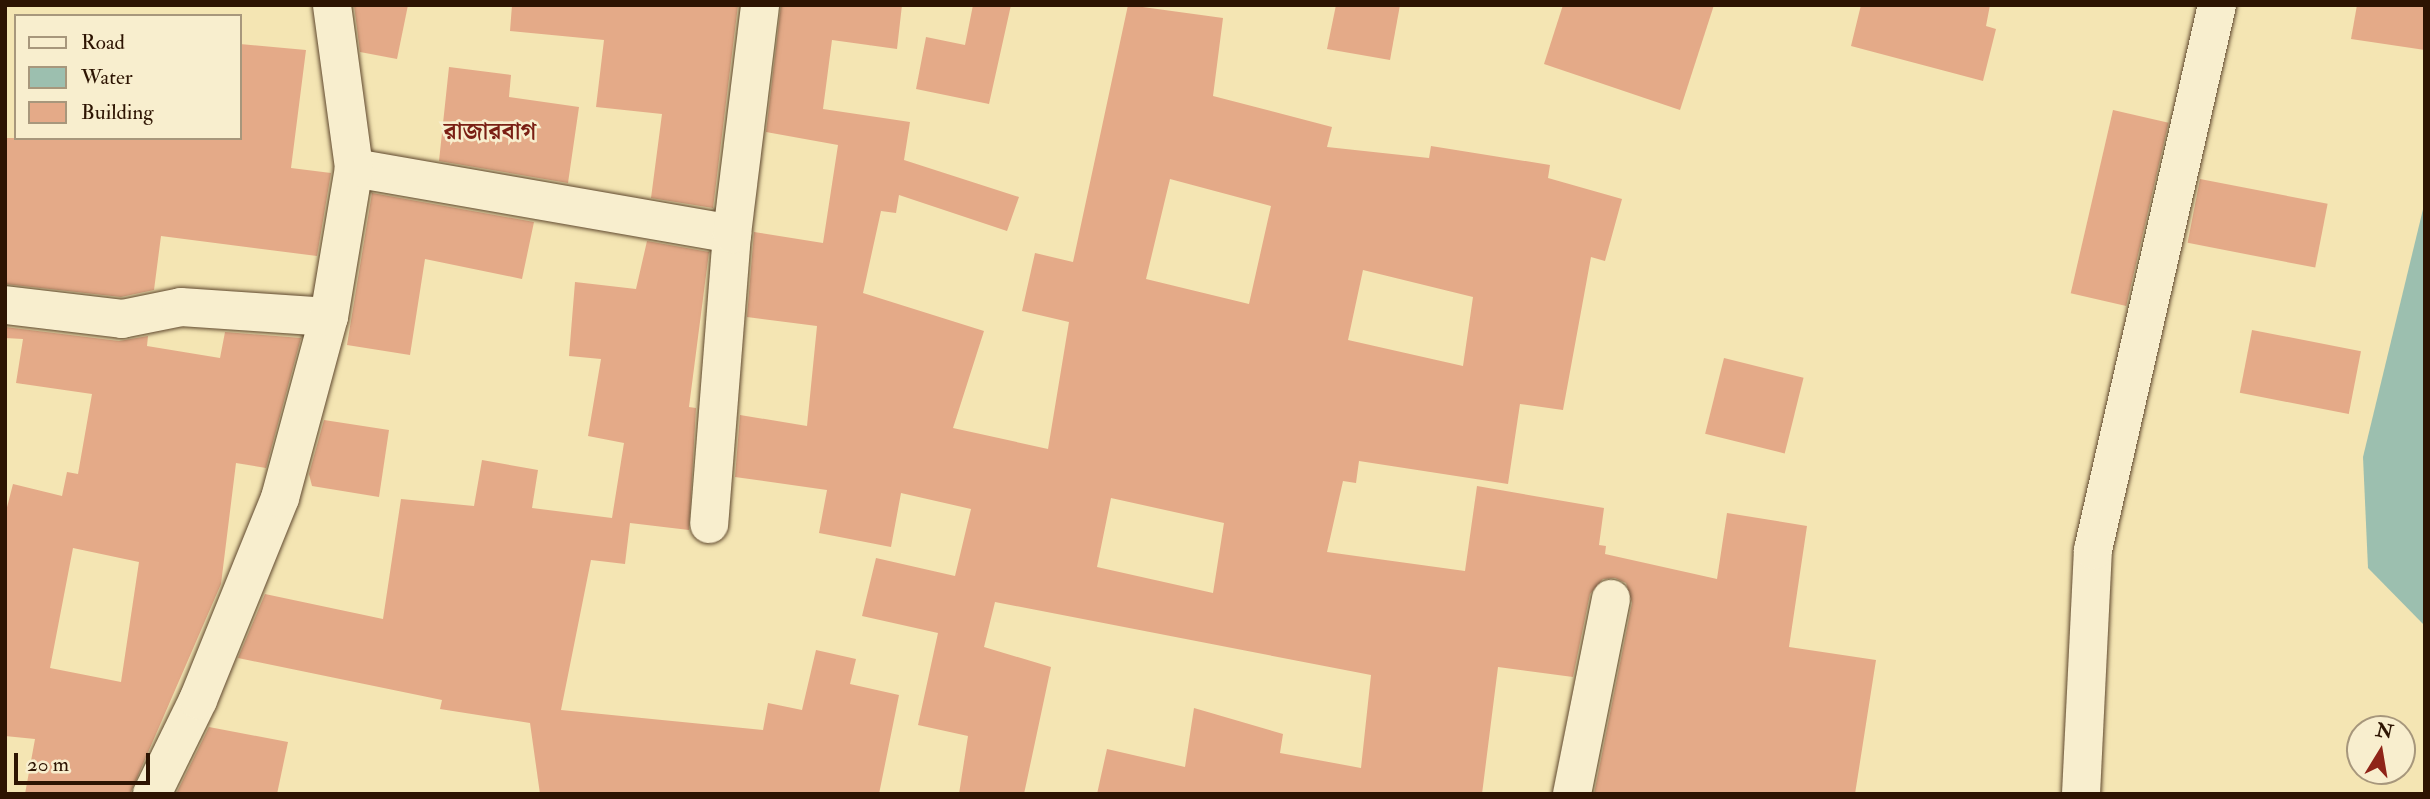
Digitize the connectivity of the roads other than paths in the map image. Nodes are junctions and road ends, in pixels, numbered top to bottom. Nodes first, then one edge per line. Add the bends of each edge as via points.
1 (332, 5) edge
2 (760, 5) edge
3 (2217, 5) edge
4 (354, 168) junction
5 (732, 234) junction
6 (5, 304) edge
7 (329, 317) junction
8 (709, 524) dead end
9 (1611, 599) dead end
10 (152, 794) edge
11 (1572, 794) edge
12 (2081, 794) edge

1 - 4 street
2 - 5 street
3 - 12 street via 2092,550
4 - 5 street
4 - 7 street
5 - 8 street
6 - 7 street via 122,319 181,307
7 - 10 street via 280,498 198,700
9 - 11 street

